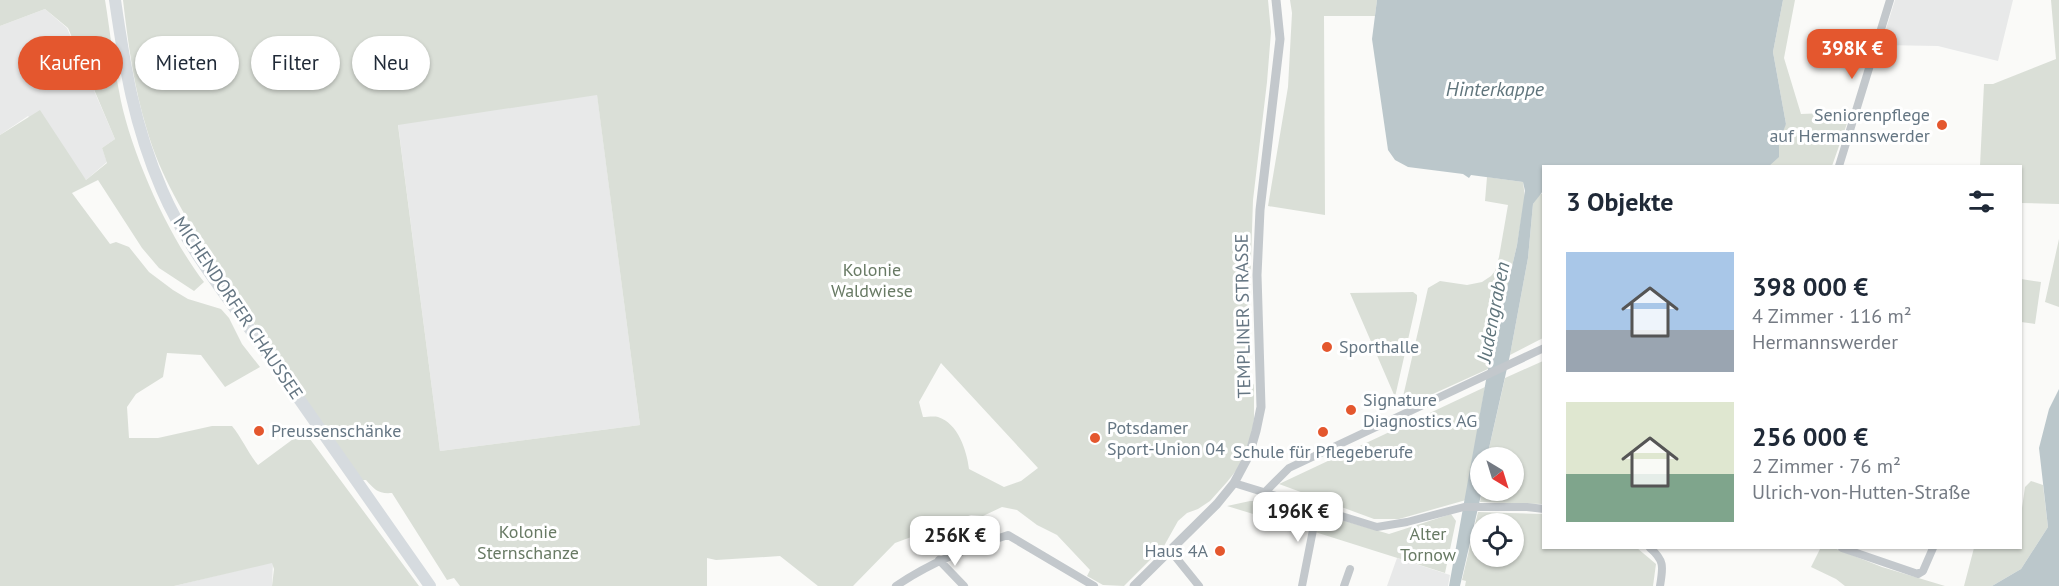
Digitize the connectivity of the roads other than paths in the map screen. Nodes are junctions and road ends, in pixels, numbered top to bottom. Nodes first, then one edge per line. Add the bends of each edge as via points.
1 (115, 0) edge
2 (1276, 0) edge
3 (1890, 0) edge
4 (1839, 165) edge
5 (1542, 349) edge
6 (1234, 483) junction
7 (1265, 492) junction
8 (1542, 509) edge
9 (1321, 510) junction
10 (1651, 549) edge
11 (1845, 549) edge
12 (1933, 549) edge
13 (1170, 550) junction
14 (939, 560) junction
15 (1350, 569) dead end
16 (430, 586) edge
17 (896, 586) edge
18 (964, 586) edge
19 (1094, 586) edge
20 (1134, 586) edge
21 (1199, 586) edge
22 (1302, 586) edge
23 (1344, 586) edge
24 (1660, 586) edge

1 - 16 main road, MICHENDORFER CHAUSSEE via 126,78 162,191 221,287
2 - 6 street, TEMPLINER STRASSE via 1280,39 1260,198 1257,275 1261,407 1249,455
3 - 4 street
5 - 7 street via 1289,468
6 - 7 street
6 - 13 street, TEMPLINER STRASSE
7 - 9 street
8 - 9 street via 1464,507 1377,527
9 - 22 street via 1312,530
10 - 24 street via 1662,563
11 - 12 street via 1918,574
13 - 20 street, TEMPLINER STRASSE
13 - 21 street
14 - 17 street
14 - 18 street
14 - 19 street via 1008,535
15 - 23 street

